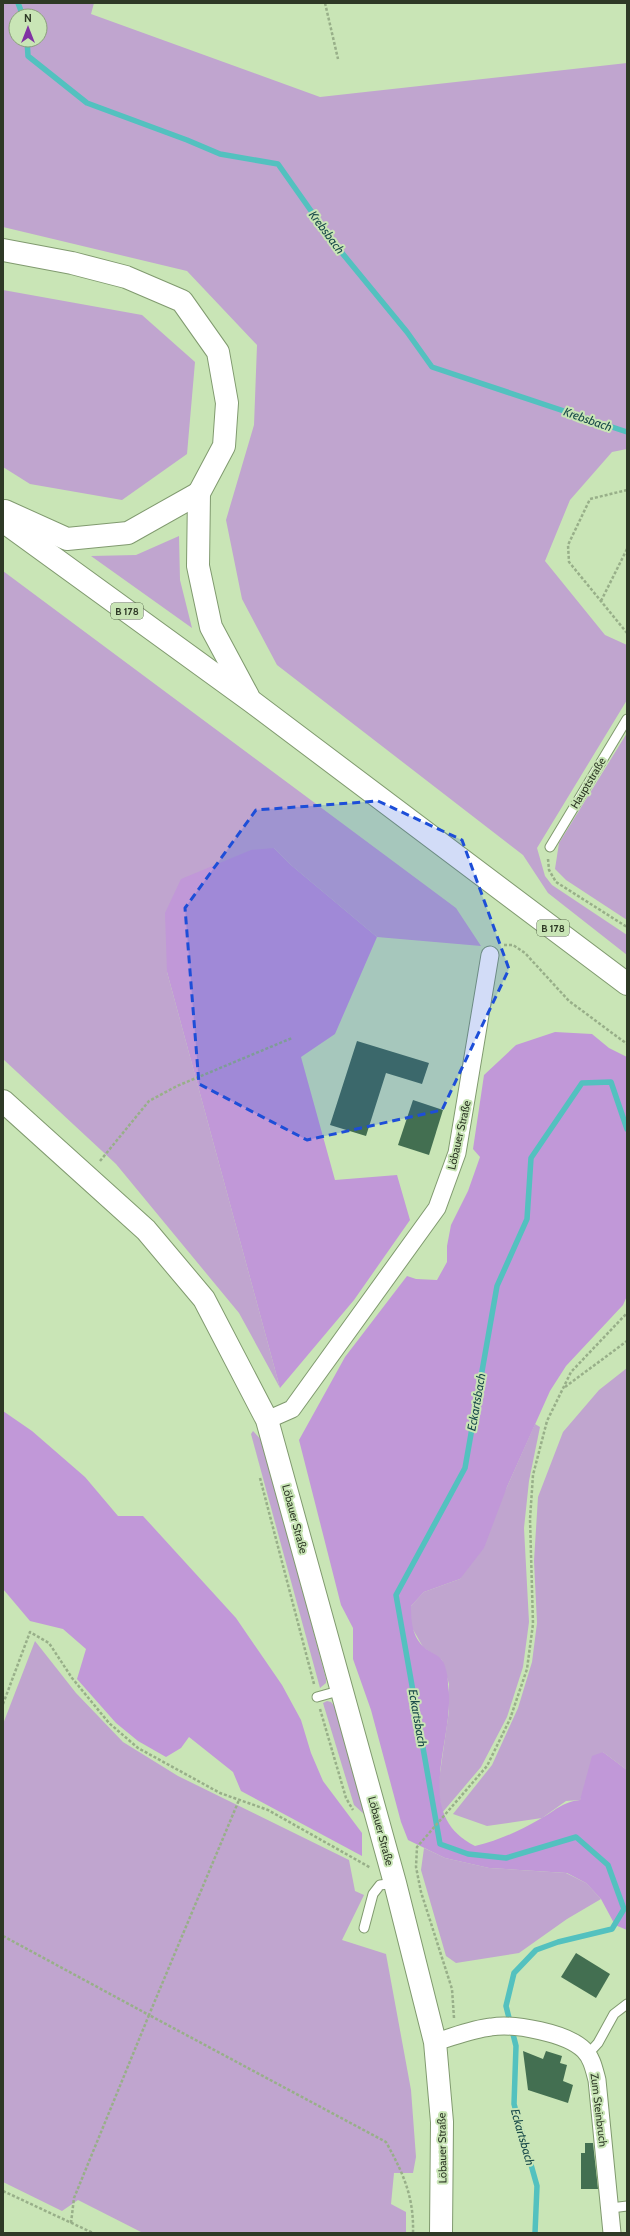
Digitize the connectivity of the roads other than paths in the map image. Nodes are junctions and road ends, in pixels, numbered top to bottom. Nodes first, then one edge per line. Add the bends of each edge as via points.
1 (3, 250) edge
2 (199, 493) junction
3 (3, 510) edge
4 (3, 521) edge
5 (251, 701) junction
6 (627, 719) edge
7 (550, 847) road end
8 (490, 955) road end
9 (627, 984) edge
10 (3, 1101) edge
11 (270, 1428) junction
12 (342, 1690) junction
13 (317, 1697) dead end
14 (384, 1880) junction
15 (364, 1928) dead end
16 (627, 2004) edge
17 (445, 2039) junction
18 (587, 2055) junction
19 (619, 2207) edge
20 (441, 2233) edge
21 (612, 2233) edge

1 - 2 main road via 72,263 126,277 182,301 218,352 227,403 224,446
2 - 3 main road via 128,533 67,539
2 - 5 main road via 198,566 211,627
4 - 5 main road, B 178
5 - 9 main road, B 178
6 - 7 lane, Hauptstraße
8 - 11 street, Löbauer Straße via 457,1153 437,1208 292,1409
10 - 11 main road via 146,1230 204,1299
11 - 12 main road, Löbauer Straße
12 - 13 lane
12 - 14 main road, Löbauer Straße
14 - 15 lane via 373,1894
14 - 17 main road, Löbauer Straße
16 - 18 lane via 614,2014 598,2042
17 - 18 street, Zum Steinbruch via 492,2026 531,2027 576,2044
17 - 20 main road, Löbauer Straße
18 - 19 street, Zum Steinbruch via 593,2063 597,2080
19 - 21 street, Zum Steinbruch

